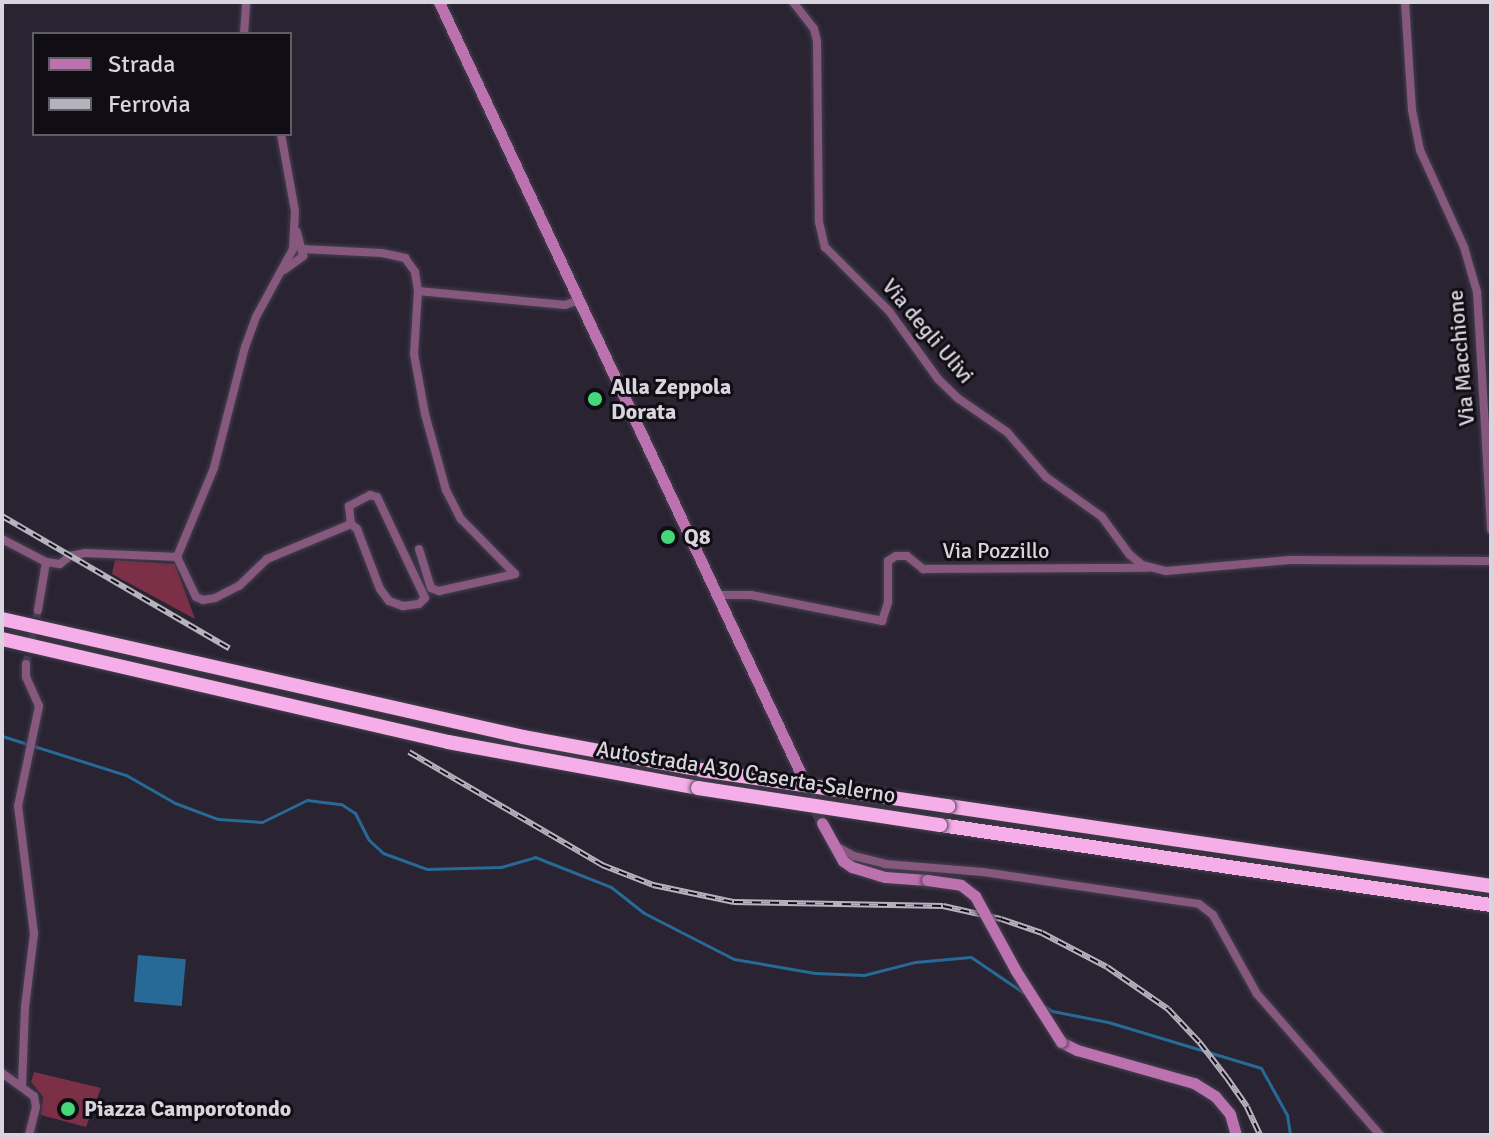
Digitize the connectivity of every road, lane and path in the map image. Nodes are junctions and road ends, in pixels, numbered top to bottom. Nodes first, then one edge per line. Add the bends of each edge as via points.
1 (246, 2) edge
2 (439, 2) edge
3 (793, 2) edge
4 (1405, 2) edge
5 (244, 32) edge
6 (281, 136) edge
7 (298, 253) junction
8 (418, 291) junction
9 (579, 300) junction
10 (351, 524) junction
11 (1491, 530) edge
12 (2, 539) edge
13 (419, 549) dead end
14 (177, 557) junction
15 (1491, 561) edge
16 (46, 562) junction
17 (1148, 568) junction
18 (717, 595) junction
19 (38, 610) tunnel mouth
20 (2, 619) edge
21 (2, 639) edge
22 (26, 664) tunnel mouth
23 (800, 772) tunnel mouth
24 (822, 823) tunnel mouth
25 (834, 845) junction
26 (1491, 886) edge
27 (1491, 905) edge
28 (2, 1073) edge
29 (22, 1085) junction
30 (29, 1135) edge
31 (1236, 1135) edge
32 (1380, 1135) edge

1 - 5 street
2 - 9 main road
3 - 17 street, Via degli Ulivi via 817,41 819,222 825,247 889,311 938,379 1007,432 1046,477 1102,517 1129,554
4 - 11 street, Via Macchione via 1420,150 1464,247 1477,292
6 - 7 street
7 - 8 street via 335,249 405,258 415,272
7 - 14 street via 280,273 245,347 214,468
8 - 9 street via 565,305
8 - 13 street via 414,354 446,490 461,519 515,574 439,591 431,588
9 - 18 main road
10 - 10 street via 389,601 419,604 425,598 377,497 370,495 349,506
10 - 14 street via 267,559 239,586 215,598 196,597
12 - 16 street
14 - 16 street via 85,553 60,564
15 - 17 street via 1290,560 1166,571
16 - 19 street
17 - 18 street, Via Pozzillo via 923,569 907,556 896,556 888,561 888,602 882,621 751,595
18 - 23 main road
20 - 26 highway, Autostrada A30 Caserta-Salerno, bridge via 523,737 701,770
21 - 27 highway, Autostrada A30 Caserta-Salerno, bridge via 448,742 698,788
22 - 29 street via 39,706 18,806 34,934
24 - 25 main road
25 - 31 main road, bridge via 852,867 885,877 961,885 975,896 1061,1042 1194,1083 1230,1114
25 - 32 street via 885,864 983,872 1199,904 1213,915 1257,994
28 - 29 street
29 - 30 street via 34,1096

